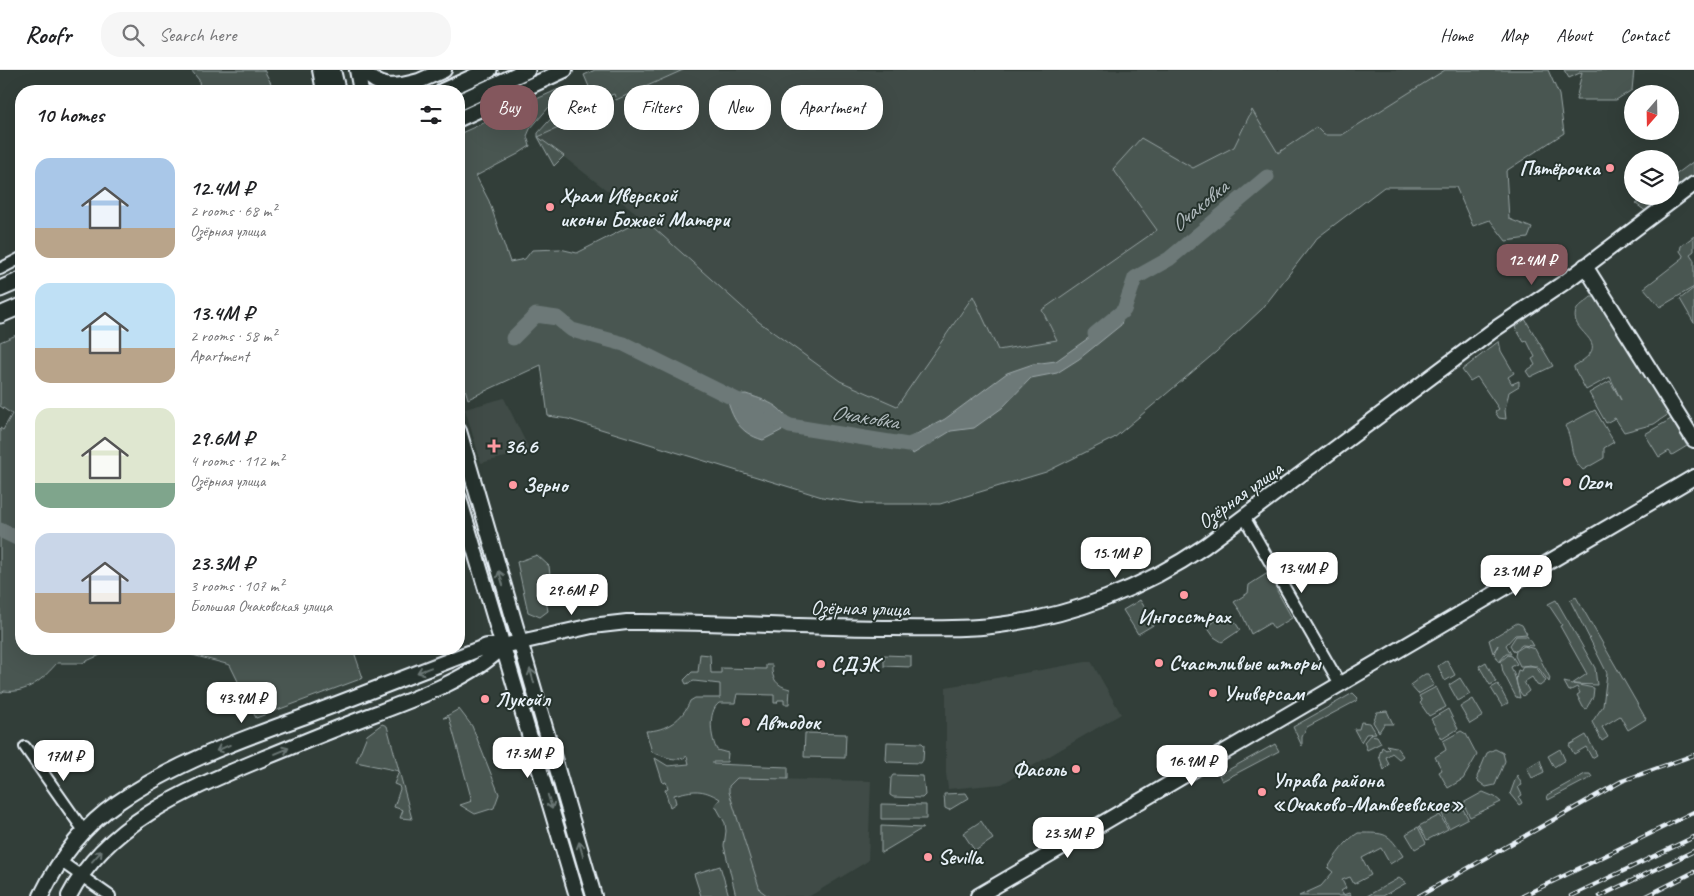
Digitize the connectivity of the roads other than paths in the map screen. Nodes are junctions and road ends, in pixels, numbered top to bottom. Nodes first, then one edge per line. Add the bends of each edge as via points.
1 (320, 70) edge
2 (333, 70) edge
3 (357, 70) edge
4 (362, 70) edge
5 (527, 70) edge
6 (565, 70) edge
7 (440, 72) edge
8 (483, 73) edge
9 (323, 85) edge
10 (337, 85) edge
11 (360, 85) edge
12 (384, 85) edge
13 (423, 85) edge
14 (456, 85) edge
15 (465, 99) edge
16 (465, 116) edge
17 (1694, 184) edge
18 (15, 261) edge
19 (1585, 266) junction
20 (0, 269) edge
21 (15, 280) edge
22 (15, 283) edge
23 (2, 289) edge
24 (15, 309) edge
25 (3, 314) edge
26 (1694, 440) edge
27 (465, 450) edge
28 (1694, 477) edge
29 (1244, 517) junction
30 (465, 518) edge
31 (521, 641) junction
32 (503, 646) junction
33 (465, 654) edge
34 (464, 655) edge
35 (1340, 684) junction
36 (25, 747) dead end
37 (84, 831) junction
38 (60, 861) junction
39 (82, 876) junction
40 (41, 896) edge
41 (70, 896) edge
42 (110, 896) edge
43 (577, 896) edge
44 (594, 896) edge
45 (978, 896) edge

1 - 9 street
2 - 10 street
3 - 11 street
4 - 12 street
5 - 15 main road
6 - 16 street
7 - 13 street
8 - 14 main road
17 - 19 street, Озёрная улица
18 - 20 street
19 - 26 street
19 - 29 street, Озёрная улица via 1495,329
21 - 23 street
22 - 23 main road
24 - 25 main road
31 -> 27 street
28 - 35 street
29 - 31 street, Озёрная улица via 1184,560 1142,583 1083,606 1016,623 928,628 627,622
29 - 35 street
30 - 32 street
31 - 32 street, Озёрная улица
44 -> 31 street
32 -> 33 street, Озёрная улица via 487,646
39 -> 32 street via 108,844 131,824 175,798 337,728 421,696 490,660
32 -> 43 street
34 -> 37 street, Озёрная улица via 247,738 157,778 116,803
35 - 45 street
36 - 37 street
37 - 38 street, Озёрная улица
38 - 39 street
38 - 40 street, Озёрная улица
39 - 41 street
39 - 42 street

